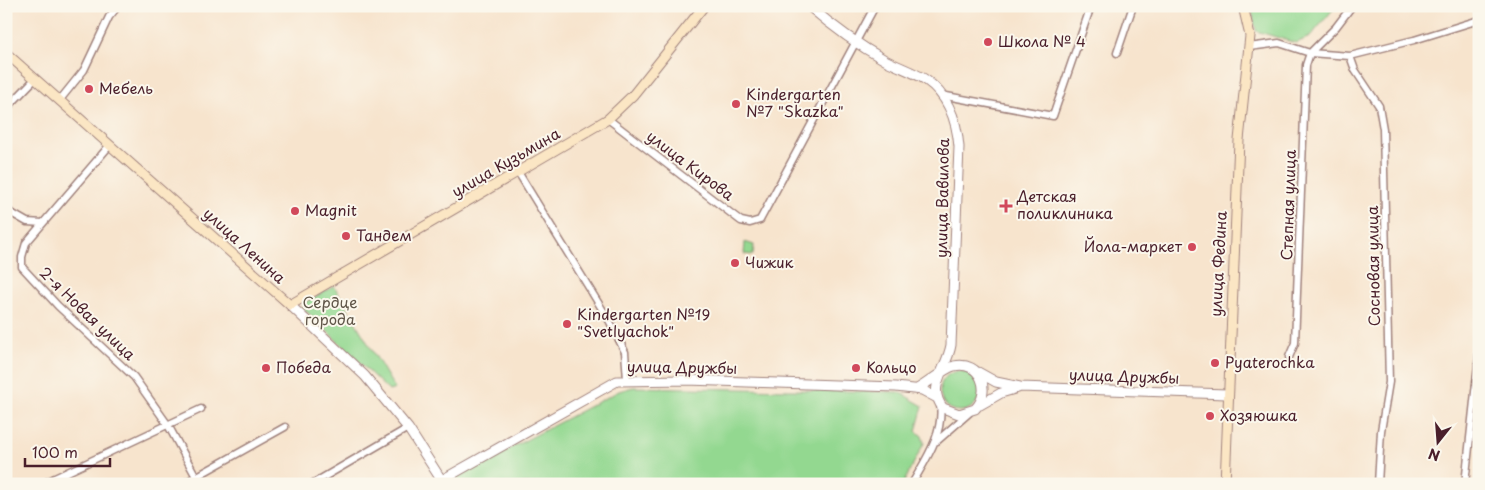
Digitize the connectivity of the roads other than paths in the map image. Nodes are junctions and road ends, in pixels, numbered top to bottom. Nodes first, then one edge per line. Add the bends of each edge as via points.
1 (118, 6) edge
2 (704, 6) edge
3 (809, 6) edge
4 (875, 6) edge
5 (1091, 6) edge
6 (1133, 6) edge
7 (1243, 6) edge
8 (1352, 6) edge
9 (1479, 20) edge
10 (856, 40) junction
11 (1249, 47) junction
12 (6, 53) edge
13 (1117, 53) dead end
14 (1310, 53) junction
15 (1350, 56) junction
16 (35, 79) junction
17 (941, 95) junction
18 (59, 101) junction
19 (6, 109) edge
20 (608, 119) junction
21 (110, 145) junction
22 (518, 172) junction
23 (6, 210) edge
24 (43, 223) junction
25 (290, 306) junction
26 (951, 345) junction
27 (1479, 355) edge
28 (1289, 357) dead end
29 (972, 369) junction
30 (942, 373) junction
31 (627, 379) junction
32 (1020, 387) junction
33 (917, 389) junction
34 (1227, 394) junction
35 (938, 401) junction
36 (979, 405) junction
37 (202, 409) dead end
38 (970, 412) junction
39 (168, 425) junction
40 (285, 427) dead end
41 (408, 428) junction
42 (934, 444) junction
43 (196, 476) junction
44 (440, 482) edge
45 (42, 484) edge
46 (183, 484) edge
47 (200, 484) edge
48 (312, 484) edge
49 (912, 484) edge
50 (1225, 484) edge
51 (1378, 484) edge
52 (1465, 484) edge

1 - 18 street via 109,17 81,75
2 - 20 main road, улица Кузьмина via 633,96
3 - 10 street, улица Вавилова
4 - 10 street
5 - 17 street via 1053,116
6 - 13 street
7 - 11 main road, улица Федина via 1249,27
8 - 14 street
9 - 15 street
10 - 17 street, улица Вавилова via 926,80
10 - 20 street, улица Кирова via 760,220 741,221
11 - 14 street via 1279,43
11 - 34 main road, улица Федина via 1239,140
12 - 16 main road, улица Ленина
14 - 15 street
14 - 28 street, Степная улица via 1304,86 1295,343
15 - 51 street, Сосновая улица via 1355,70 1379,106 1382,129 1389,382 1381,431
16 - 18 main road, улица Ленина
16 - 19 street
17 - 26 street, улица Вавилова via 954,116 959,147
18 - 21 main road, улица Ленина
20 - 22 main road, улица Кузьмина
21 - 24 street, 2-я Новая улица
21 - 25 main road, улица Ленина
22 - 25 main road, улица Кузьмина
22 - 31 street via 610,322 625,352
23 - 24 street via 27,222
24 - 39 street, 2-я Новая улица via 23,250 25,272 134,377
25 - 41 street, улица Ленина via 365,376
26 - 29 street via 956,356
26 - 30 street, улица Вавилова
27 - 52 street
29 - 30 street via 955,366
29 - 32 street via 996,382
29 - 36 street via 984,384 984,396
30 - 33 street
30 - 35 street via 937,382
31 - 33 street, улица Дружбы
31 - 44 street, улица Дружбы via 606,385
32 - 34 street, улица Дружбы
32 - 36 street
33 - 35 street
34 - 50 main road, улица Федина
35 - 38 street via 953,414
35 - 42 street via 940,423
36 - 38 street
37 - 39 street
38 - 42 street
39 - 43 street, 2-я Новая улица
39 - 45 street
40 - 43 street
41 - 44 street, улица Ленина
41 - 48 street
42 - 49 street
43 - 46 street
43 - 47 street, 2-я Новая улица

